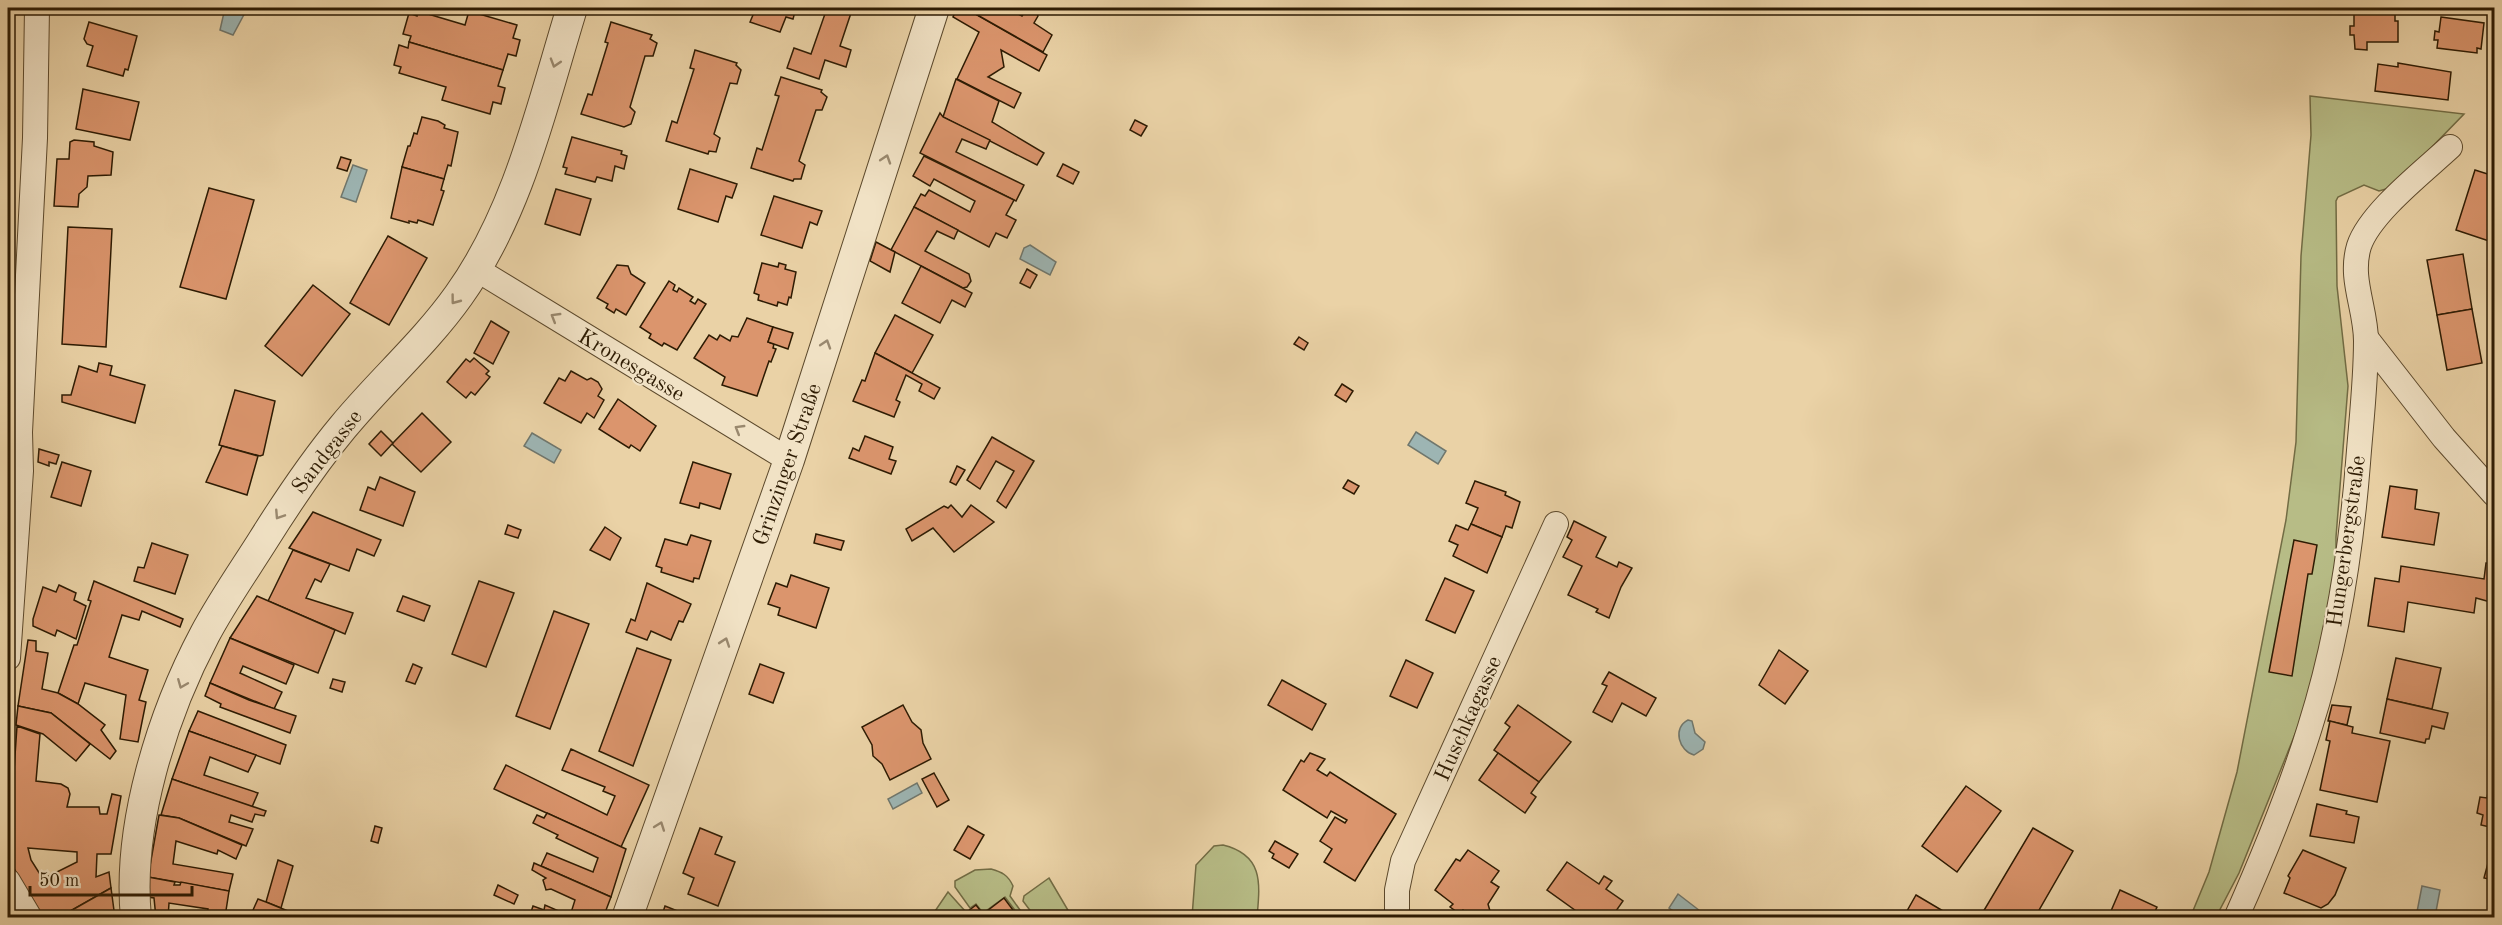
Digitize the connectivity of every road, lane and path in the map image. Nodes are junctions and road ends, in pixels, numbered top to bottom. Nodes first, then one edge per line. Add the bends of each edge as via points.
1 (38, 8) edge
2 (572, 8) edge
3 (934, 8) edge
4 (2450, 147) dead end
5 (476, 269) junction
6 (2366, 338) junction
7 (789, 460) junction
8 (2494, 494) edge
9 (1556, 524) dead end
10 (8, 658) edge
11 (8, 881) edge
12 (30, 918) edge
13 (136, 918) edge
14 (627, 918) edge
15 (1397, 918) edge
16 (2236, 918) edge

1 - 10 street via 21,471
2 -> 5 street, Sandgasse via 508,206
7 -> 3 street, Grinzinger Straße
4 - 6 street, Hungerbergstraße via 2369,223 2355,266
7 -> 5 street, Kronesgasse
5 -> 13 street, Sandgasse via 429,333 317,460 206,632 171,714 151,779 135,856
6 - 8 street via 2444,438
6 - 16 street, Hungerbergstraße via 2358,464 2343,591 2311,726 2268,845
14 -> 7 street, Grinzinger Straße
9 - 15 street, Huschkagasse via 1403,861
11 - 12 street

